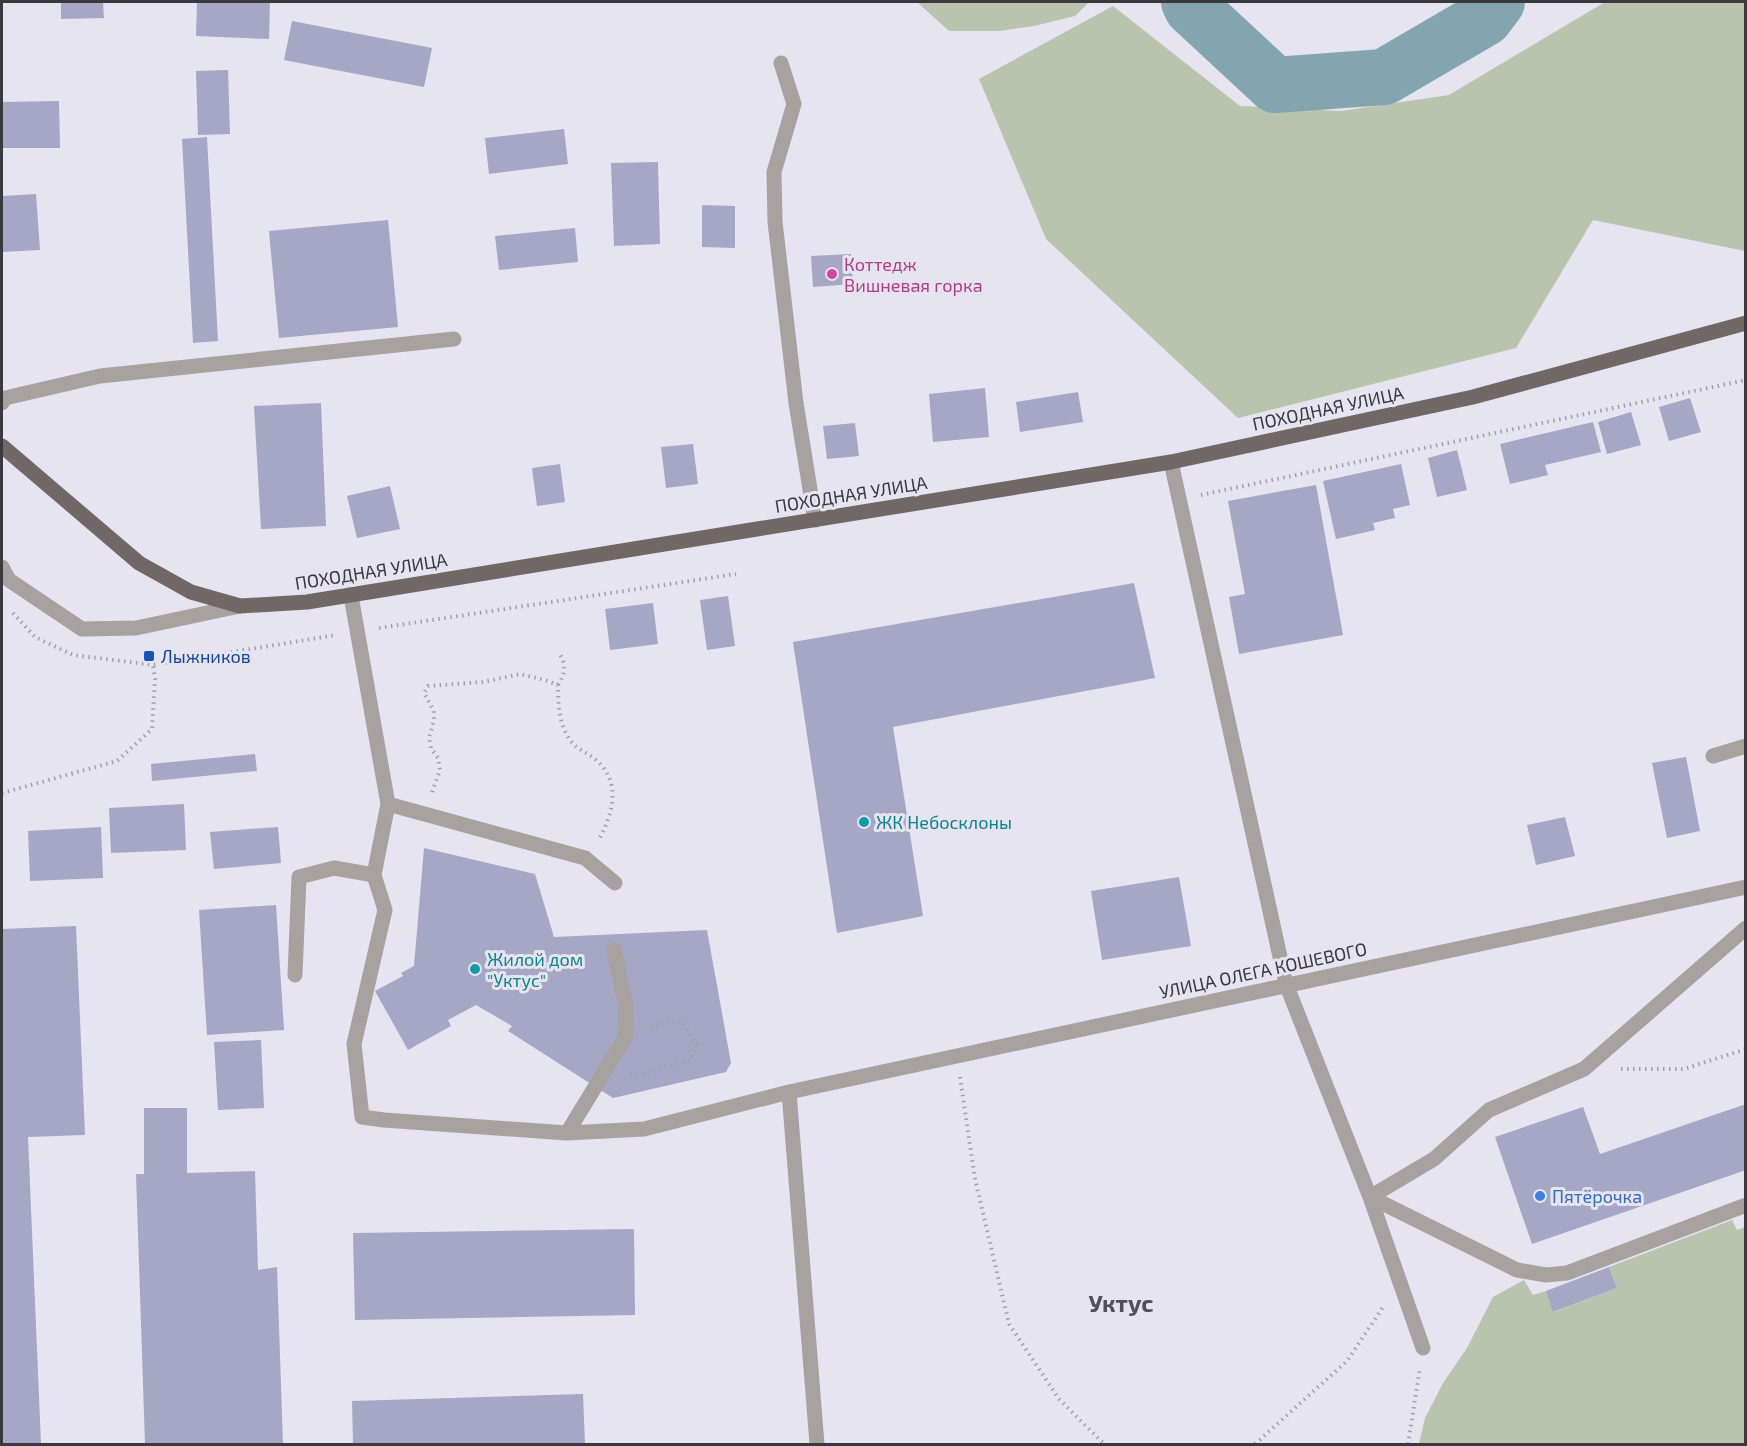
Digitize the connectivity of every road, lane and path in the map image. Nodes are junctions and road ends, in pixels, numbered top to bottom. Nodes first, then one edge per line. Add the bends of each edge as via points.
1 (781, 63) dead end
2 (1746, 322) edge
3 (454, 339) dead end
4 (1746, 380) edge
5 (2, 403) edge
6 (2, 446) edge
7 (1171, 462) junction
8 (1179, 499) junction
9 (815, 520) junction
10 (2, 567) edge
11 (736, 574) dead end
12 (351, 596) junction
13 (240, 606) junction
14 (358, 631) junction
15 (559, 653) dead end
16 (558, 685) junction
17 (1746, 747) edge
18 (1713, 756) dead end
19 (2, 793) edge
20 (388, 804) junction
21 (431, 816) junction
22 (585, 858) junction
23 (374, 875) junction
24 (615, 883) dead end
25 (1746, 887) edge
26 (1746, 928) edge
27 (614, 950) dead end
28 (295, 975) dead end
29 (1286, 984) junction
30 (618, 1049) junction
31 (1746, 1049) edge
32 (956, 1055) junction
33 (1584, 1069) junction
34 (606, 1070) junction
35 (789, 1092) junction
36 (567, 1133) junction
37 (1370, 1197) junction
38 (1746, 1205) edge
39 (1400, 1281) junction
40 (1423, 1348) joint
41 (818, 1444) edge
42 (1104, 1444) edge
43 (1255, 1444) edge
44 (1408, 1444) edge

1 - 9 street via 794,104 774,172 775,222 796,403
2 - 7 main road, ПОХОДНАЯ УЛИЦА via 1473,397
3 - 5 street via 100,376 4,399
4 - 8 path
6 - 13 main road, ПОХОДНАЯ УЛИЦА via 139,563 191,592
7 - 8 street
7 - 9 main road, ПОХОДНАЯ УЛИЦА
8 - 29 street
9 - 12 main road, ПОХОДНАЯ УЛИЦА
10 - 13 street via 9,580 82,629 136,628
11 - 14 path
12 - 13 main road, ПОХОДНАЯ УЛИЦА
12 - 14 street
14 - 19 path via 153,665 152,729 117,761
14 - 20 street
15 - 16 path via 565,667
16 - 21 path via 520,674 426,688 426,698 435,714 430,744 440,770 432,787
16 - 22 path via 564,729 578,749 606,771 612,783 608,822
17 - 18 street
20 - 21 street
20 - 23 street
21 - 22 street
22 - 24 street
23 - 28 street via 334,868 298,877
23 - 36 street, УЛИЦА ОЛЕГА КОШЕВОГО via 386,910 354,1044 362,1117
25 - 29 street, УЛИЦА ОЛЕГА КОШЕВОГО
26 - 33 street
27 - 30 street via 626,1007 625,1038
29 - 32 street, УЛИЦА ОЛЕГА КОШЕВОГО
29 - 37 street
30 - 34 street
30 - 34 path via 638,1045 649,1027 668,1020 682,1022 696,1046 691,1060 638,1076
31 - 33 path via 1684,1069
32 - 35 street, УЛИЦА ОЛЕГА КОШЕВОГО
32 - 42 path via 975,1179 1009,1324 1059,1399
33 - 37 street via 1489,1110 1434,1159
34 - 36 street
35 - 36 street, УЛИЦА ОЛЕГА КОШЕВОГО via 644,1129
35 - 41 street
37 - 38 street via 1517,1270 1546,1275 1567,1273
37 - 39 street
39 - 40 street
39 - 43 path via 1347,1361
40 - 44 path

